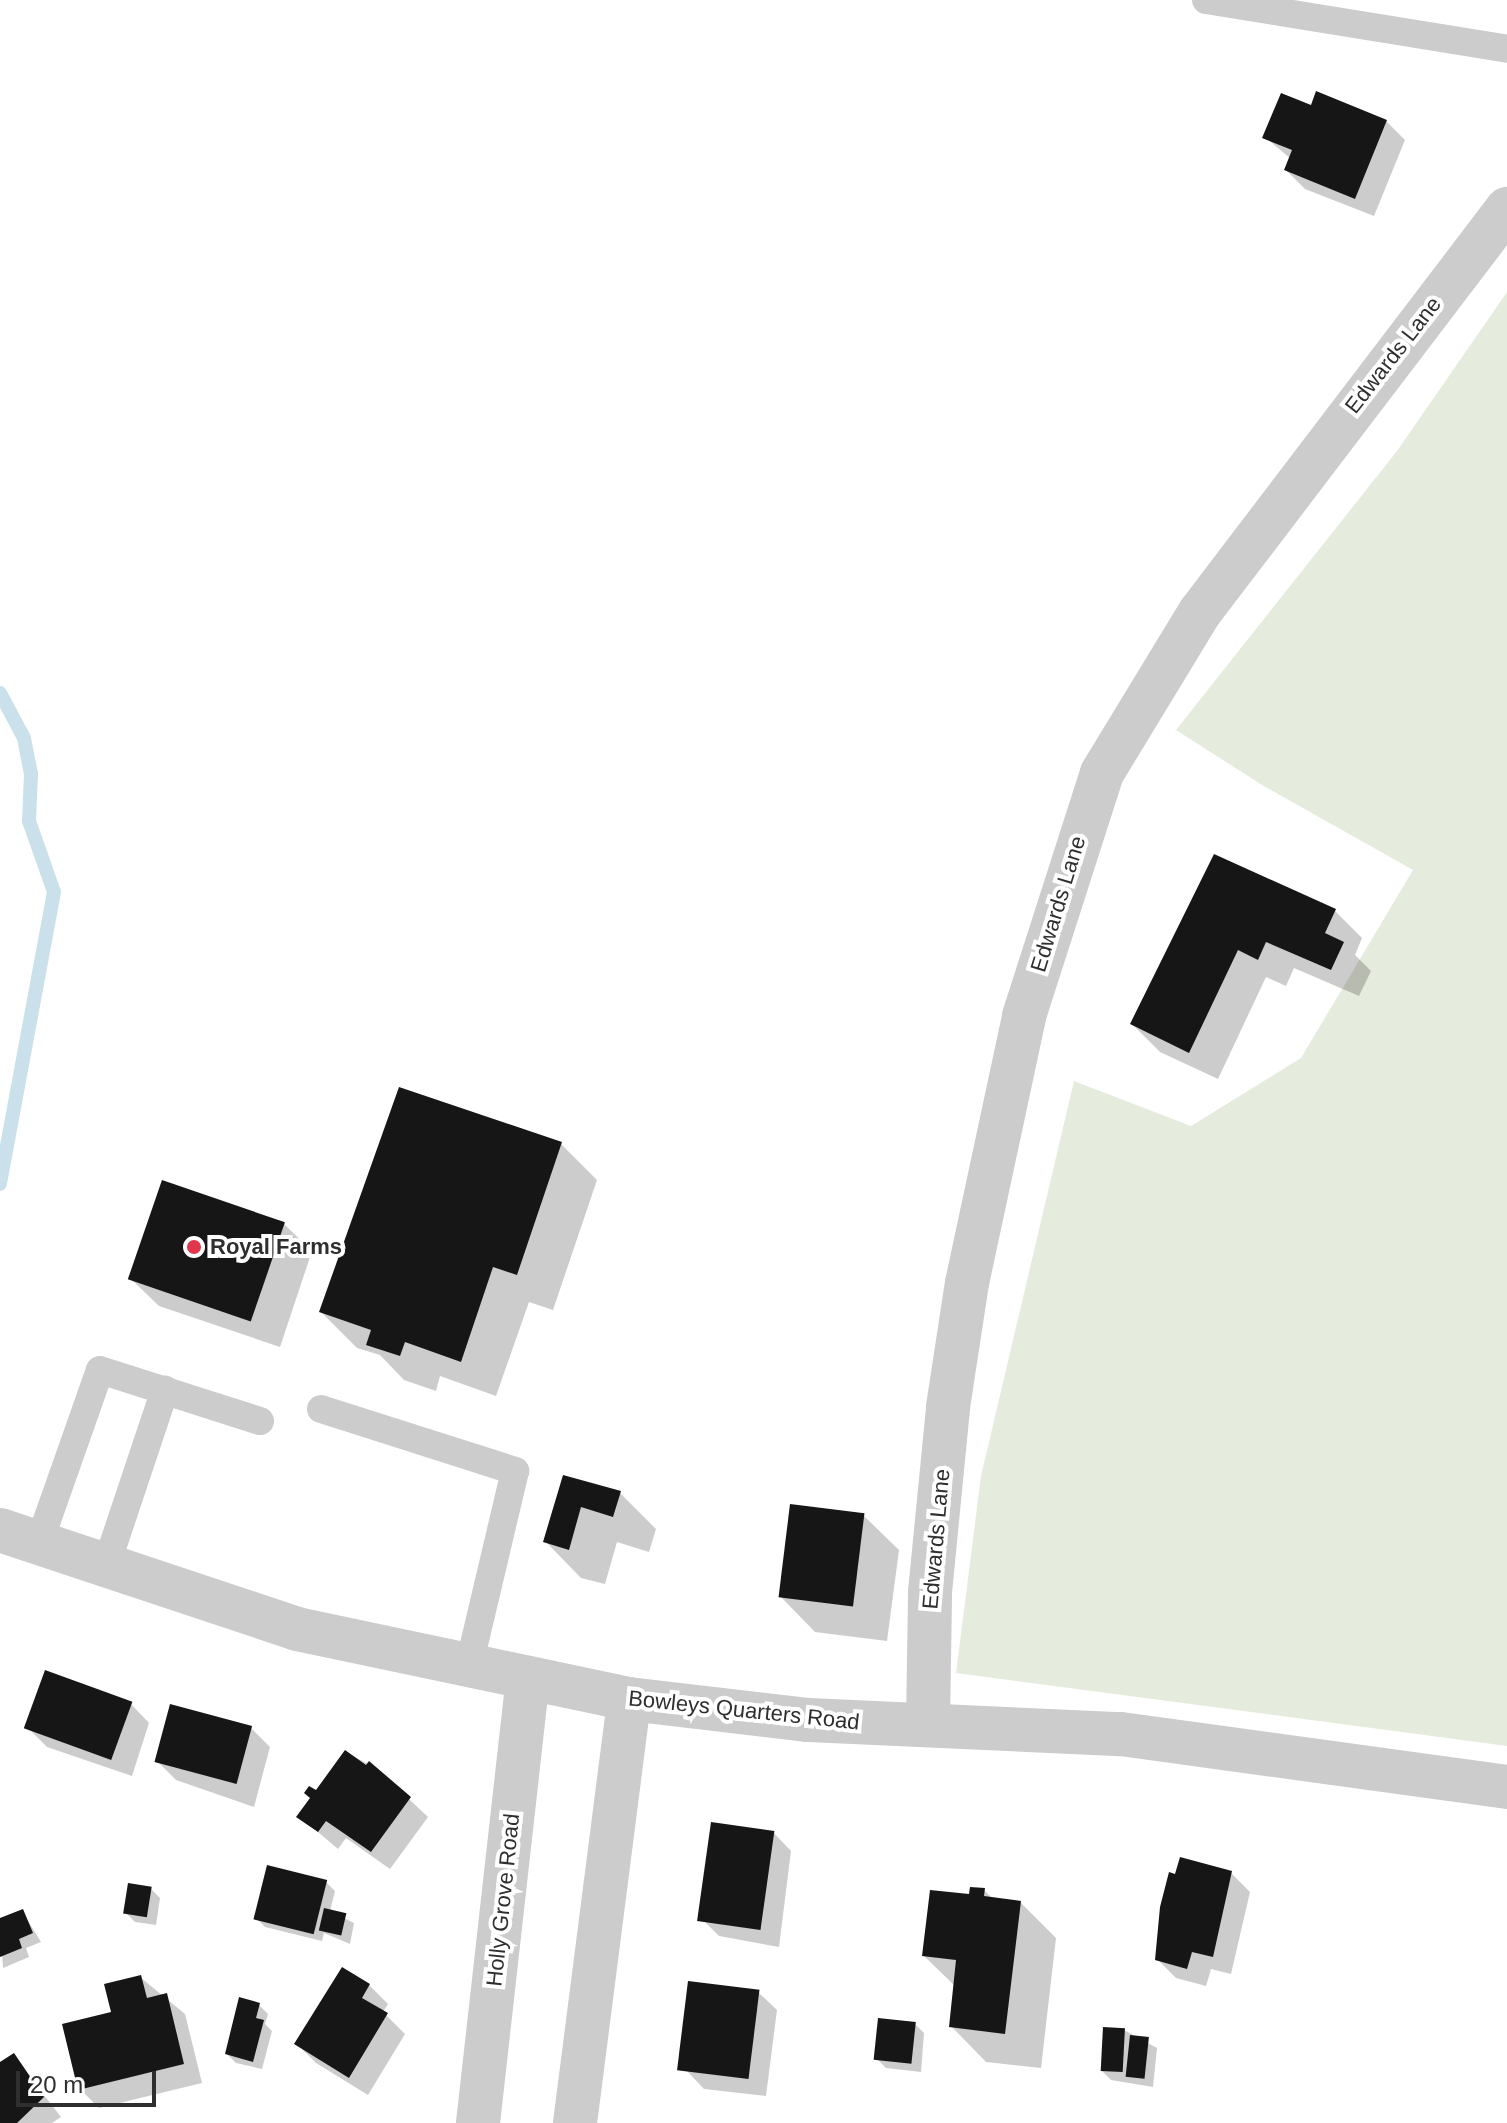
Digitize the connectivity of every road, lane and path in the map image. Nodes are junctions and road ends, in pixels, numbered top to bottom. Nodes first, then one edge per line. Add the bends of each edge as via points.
1 (1206, 0) edge
2 (1507, 49) edge
3 (1507, 209) edge
4 (165, 1390) junction
5 (321, 1409) dead end
6 (260, 1421) dead end
7 (19, 1536) edge
8 (106, 1566) junction
9 (469, 1666) junction
10 (528, 1678) junction
11 (629, 1699) junction
12 (928, 1724) junction
13 (1507, 1787) edge
14 (478, 2123) edge
15 (575, 2123) edge

1 - 2 lane
3 - 12 street, Edwards Lane via 1200,612 1102,773 1024,1016 967,1283 948,1407 930,1592
4 - 6 lane
4 - 7 lane via 100,1370
4 - 8 lane
5 - 9 lane via 515,1471
7 - 8 street, Bowleys Quarters Road
8 - 9 street, Bowleys Quarters Road via 297,1629
9 - 10 street, Bowleys Quarters Road
10 - 11 street, Bowleys Quarters Road
10 - 14 street, Holly Grove Road
11 - 12 street, Bowleys Quarters Road via 809,1720
11 - 15 street
12 - 13 street, Bowleys Quarters Road via 1121,1734

